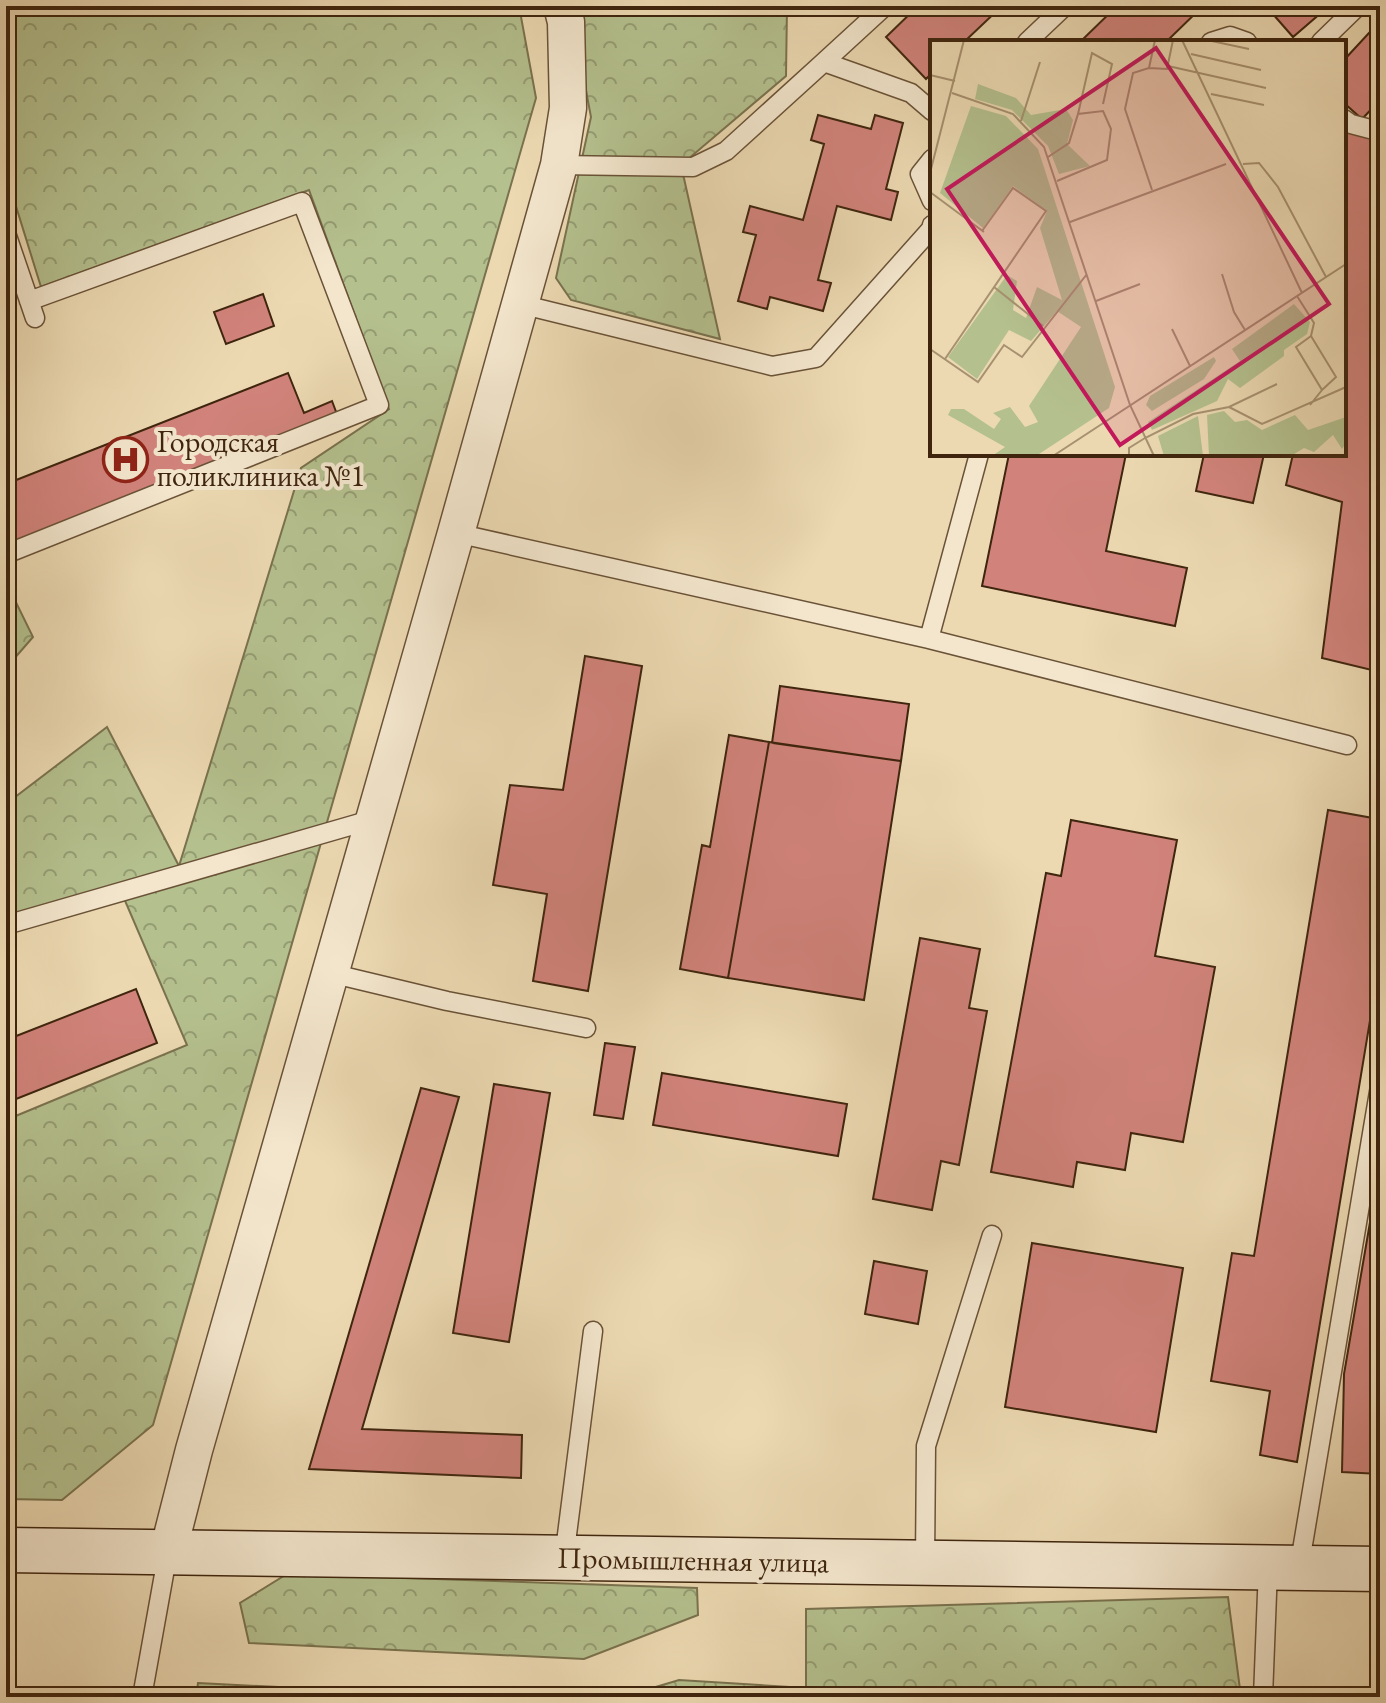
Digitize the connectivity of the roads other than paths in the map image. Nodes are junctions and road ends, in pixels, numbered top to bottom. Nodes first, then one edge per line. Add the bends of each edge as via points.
1 (562, 6) edge
2 (885, 6) edge
3 (1065, 6) edge
4 (1358, 6) edge
5 (1029, 40) edge
6 (1217, 40) edge
7 (1241, 40) edge
8 (1323, 40) edge
9 (824, 62) junction
10 (930, 109) edge
11 (1346, 120) edge
12 (1380, 125) edge
13 (930, 162) edge
14 (559, 165) junction
15 (930, 196) edge
16 (930, 230) edge
17 (6, 233) edge
18 (520, 304) junction
19 (978, 456) edge
20 (456, 533) junction
21 (6, 554) edge
22 (929, 639) junction
23 (1347, 745) dead end
24 (374, 819) junction
25 (7, 920) edge
26 (330, 973) junction
27 (586, 1028) dead end
28 (1380, 1086) edge
29 (992, 1235) dead end
30 (593, 1331) dead end
31 (6, 1550) edge
32 (168, 1552) junction
33 (564, 1558) junction
34 (925, 1563) junction
35 (1284, 1568) junction
36 (1380, 1569) edge
37 (142, 1697) edge
38 (1263, 1697) edge

1 - 14 street via 568,108
2 - 9 lane
3 - 5 lane
4 - 8 lane
6 - 7 lane
9 - 10 lane via 911,93
9 - 14 lane via 726,151 693,167
11 - 12 lane via 1370,129
13 - 15 lane via 920,174
14 - 18 street
16 - 18 lane via 816,358 772,366
17 - 21 lane via 32,310 302,202 379,405
18 - 20 street
19 - 22 lane
20 - 22 lane
20 - 24 street
22 - 23 lane
24 - 25 lane
24 - 26 street
26 - 27 lane
26 - 32 street
28 - 35 lane
29 - 34 lane via 926,1446
30 - 33 lane
31 - 32 street, Промышленная улица
32 - 33 street, Промышленная улица
32 - 37 lane
33 - 34 street, Промышленная улица
34 - 35 street, Промышленная улица
35 - 36 street, Промышленная улица
35 - 38 lane

